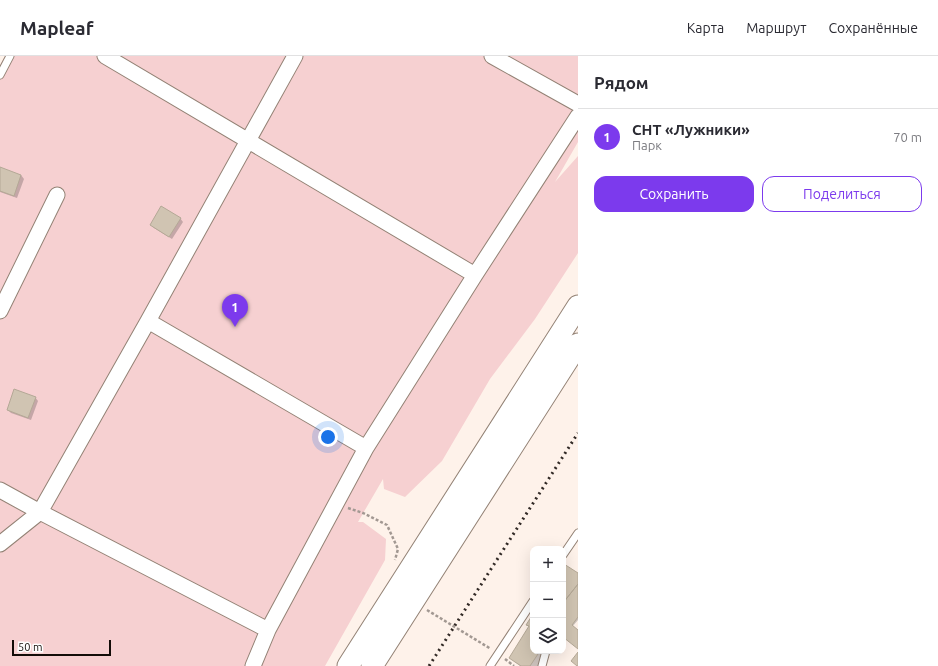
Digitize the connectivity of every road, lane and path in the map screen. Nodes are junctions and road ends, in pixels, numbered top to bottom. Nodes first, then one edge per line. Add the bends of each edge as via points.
1 (10, 56) edge
2 (105, 56) edge
3 (295, 56) edge
4 (492, 56) edge
5 (0, 75) edge
6 (578, 104) edge
7 (578, 116) edge
8 (248, 141) junction
9 (57, 195) dead end
10 (475, 275) junction
11 (578, 306) edge
12 (0, 311) edge
13 (148, 321) junction
14 (578, 344) edge
15 (366, 448) junction
16 (0, 490) edge
17 (40, 512) junction
18 (578, 532) edge
19 (0, 544) edge
20 (566, 550) edge
21 (530, 605) edge
22 (268, 630) junction
23 (545, 654) edge
24 (253, 666) edge
25 (348, 666) edge
26 (372, 666) edge
27 (490, 666) edge
28 (542, 666) edge

1 - 5 lane
2 - 8 street
3 - 8 street
4 - 6 street
7 - 10 street
8 - 10 street
8 - 13 street
9 - 12 street
10 - 15 street
11 - 25 main road
13 - 15 street
13 - 17 street
14 - 26 main road
15 - 22 street
16 - 17 street
17 - 19 street
17 - 22 street
18 - 20 lane
21 - 27 lane
22 - 24 street
23 - 28 lane

